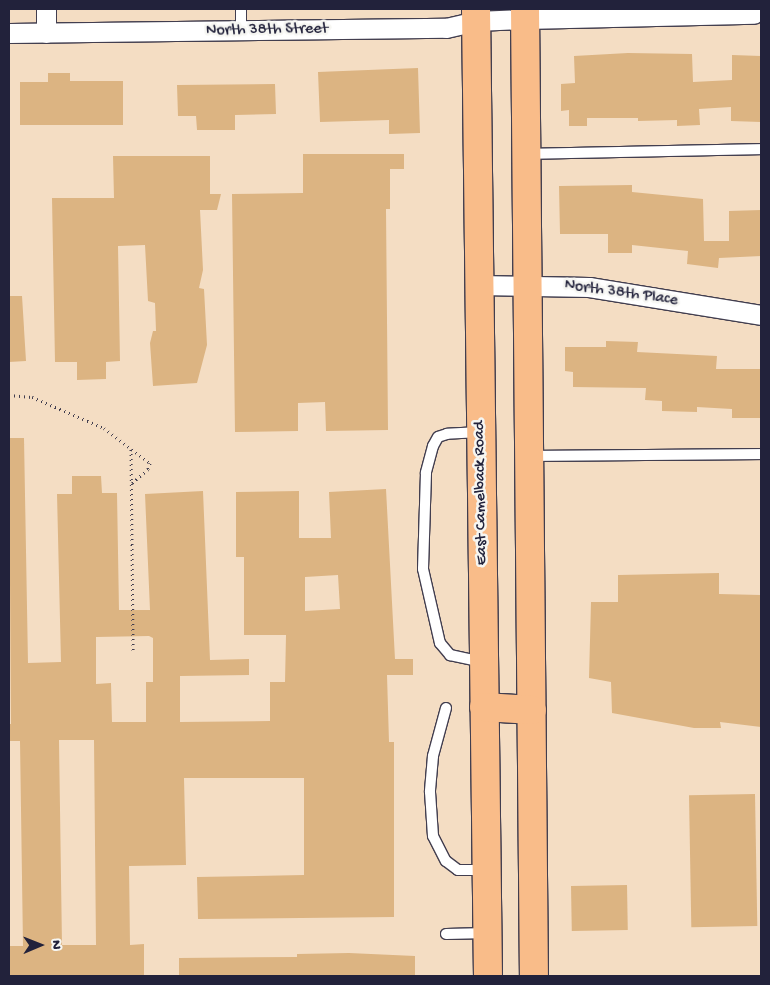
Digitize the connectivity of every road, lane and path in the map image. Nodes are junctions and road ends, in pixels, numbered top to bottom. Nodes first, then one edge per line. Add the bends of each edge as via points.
1 (46, 9) edge
2 (241, 9) edge
3 (525, 14) edge
4 (754, 14) dead end
5 (476, 15) edge
6 (241, 31) junction
7 (9, 33) edge
8 (46, 33) junction
9 (761, 149) edge
10 (526, 154) junction
11 (479, 285) junction
12 (528, 285) junction
13 (761, 315) edge
14 (9, 395) edge
15 (481, 432) junction
16 (131, 449) junction
17 (761, 454) edge
18 (529, 456) junction
19 (132, 483) junction
20 (133, 652) dead end
21 (484, 662) junction
22 (484, 707) junction
23 (446, 708) dead end
24 (532, 710) junction
25 (487, 870) junction
26 (488, 933) junction
27 (446, 934) dead end
28 (488, 976) edge
29 (534, 976) edge

1 - 8 street
2 - 6 lane
3 - 4 street
3 - 5 street, North 38th Street
3 - 10 main road
5 - 6 street, North 38th Street via 446,28
5 - 11 main road, East Camelback Road
6 - 8 street, North 38th Street
7 - 8 street, North 38th Street
9 - 10 lane
10 - 12 main road
11 - 12 street, North 38th Place
11 - 15 main road, East Camelback Road
12 - 13 street, North 38th Place via 590,287
12 - 18 main road
14 - 16 path via 32,397 60,407 104,428
15 - 21 main road, East Camelback Road
15 - 21 lane via 447,434 438,438 433,446 426,473 423,569 440,643 450,655
16 - 19 path
16 - 19 path via 150,462 148,469
17 - 18 lane
18 - 24 main road
19 - 20 path
21 - 22 main road, East Camelback Road
22 - 24 main road
22 - 25 main road, East Camelback Road
23 - 25 lane via 433,756 430,792 433,836 446,861 458,870
24 - 29 main road
25 - 26 main road, East Camelback Road
26 - 27 lane
26 - 28 main road, East Camelback Road

